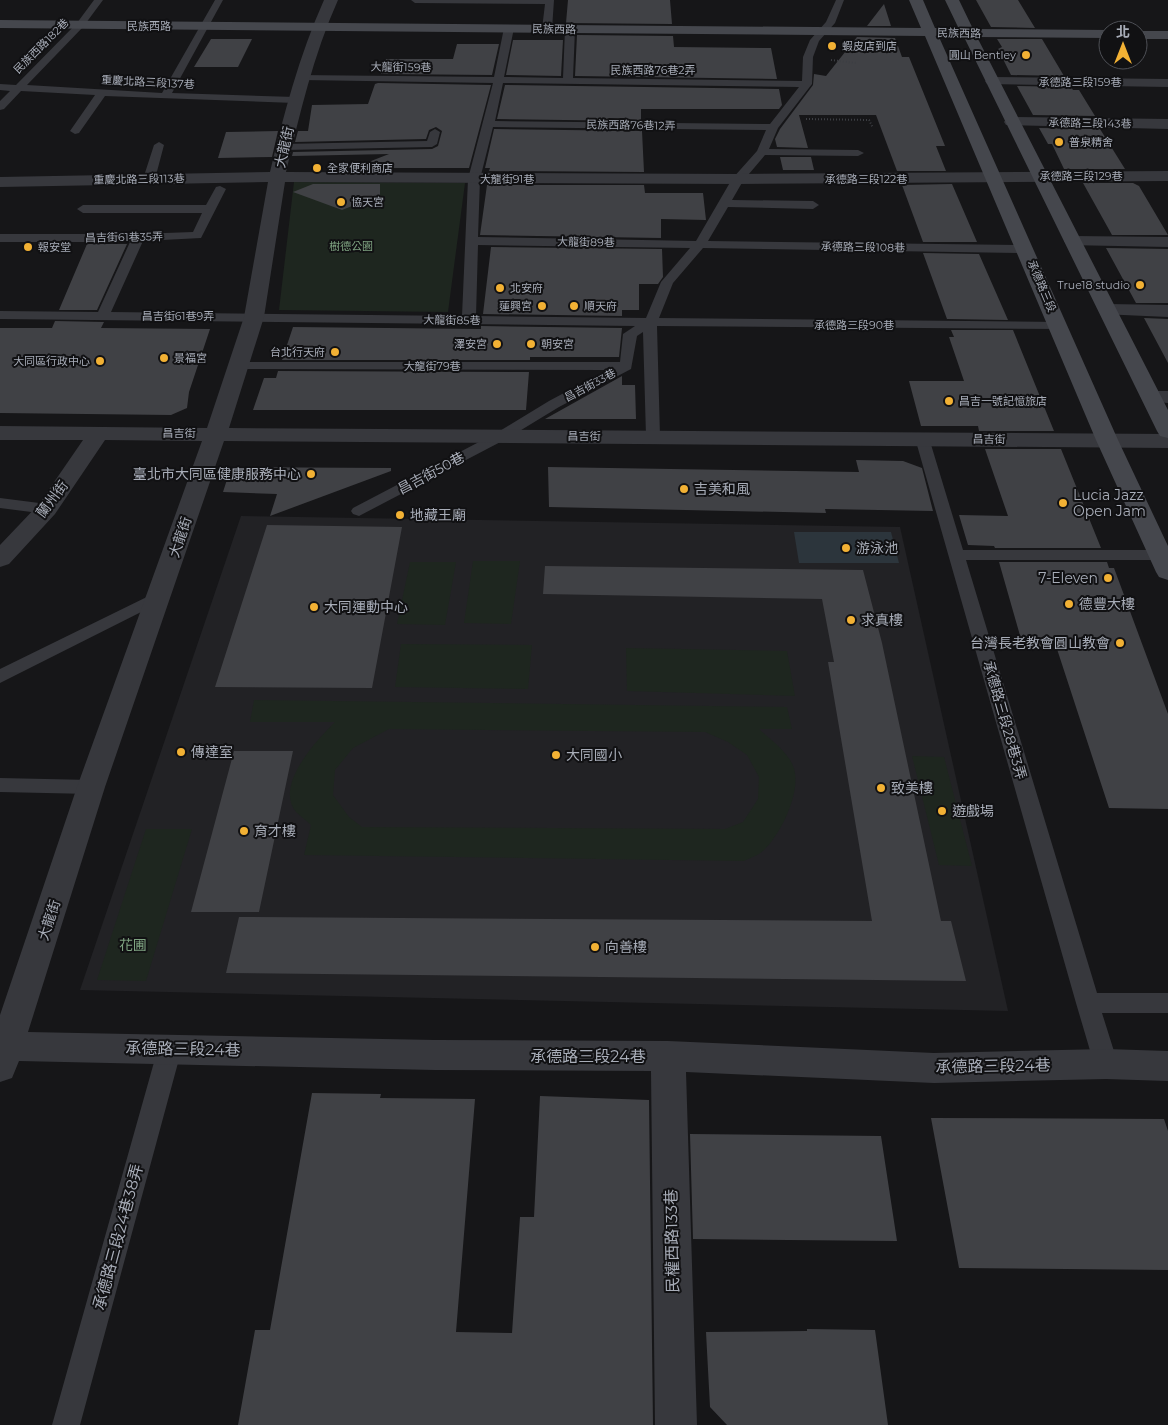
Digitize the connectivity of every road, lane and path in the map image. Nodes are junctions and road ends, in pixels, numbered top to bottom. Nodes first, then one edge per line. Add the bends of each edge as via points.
1 (99, 0) edge
2 (219, 0) edge
3 (331, 0) edge
4 (415, 0) edge
5 (840, 0) edge
6 (916, 0) edge
7 (952, 0) edge
8 (550, 1) edge
9 (0, 24) edge
10 (80, 25) junction
11 (204, 26) junction
12 (318, 27) junction
13 (509, 28) junction
14 (547, 29) junction
15 (570, 29) junction
16 (823, 31) junction
17 (930, 33) junction
18 (969, 34) junction
19 (1098, 34) edge
20 (1148, 35) edge
21 (1168, 35) edge
22 (302, 77) junction
23 (499, 81) junction
24 (992, 81) junction
25 (568, 82) junction
26 (1168, 83) edge
27 (807, 84) junction
28 (0, 87) edge
29 (18, 87) junction
30 (102, 92) junction
31 (165, 96) junction
32 (295, 100) junction
33 (0, 107) edge
34 (1012, 122) junction
35 (777, 123) junction
36 (489, 124) junction
37 (1168, 124) edge
38 (874, 128) dead end
39 (75, 131) dead end
40 (435, 132) dead end
41 (159, 145) dead end
42 (284, 147) junction
43 (762, 152) junction
44 (858, 154) dead end
45 (1039, 176) junction
46 (1168, 176) edge
47 (277, 177) junction
48 (994, 178) junction
49 (149, 179) junction
50 (474, 179) junction
51 (738, 179) junction
52 (0, 182) edge
53 (220, 190) dead end
54 (724, 203) junction
55 (813, 205) dead end
56 (211, 208) junction
57 (83, 209) dead end
58 (0, 238) edge
59 (138, 238) junction
60 (472, 241) junction
61 (1073, 241) junction
62 (1168, 242) edge
63 (700, 244) junction
64 (1026, 249) junction
65 (1108, 310) junction
66 (1168, 311) edge
67 (0, 316) edge
68 (103, 316) junction
69 (254, 317) junction
70 (469, 320) junction
71 (650, 323) junction
72 (1059, 326) junction
73 (238, 365) junction
74 (626, 366) junction
75 (1160, 398) edge
76 (1168, 431) edge
77 (0, 433) edge
78 (99, 434) junction
79 (216, 434) junction
80 (503, 435) junction
81 (653, 436) junction
82 (922, 438) junction
83 (1107, 440) junction
84 (1168, 441) edge
85 (0, 503) edge
86 (46, 509) junction
87 (359, 511) dead end
88 (957, 555) junction
89 (0, 559) edge
90 (1164, 563) edge
91 (159, 596) junction
92 (0, 677) edge
93 (0, 785) edge
94 (91, 787) junction
95 (1087, 1003) junction
96 (1168, 1003) edge
97 (170, 1048) junction
98 (3, 1053) edge
99 (668, 1056) junction
100 (1106, 1064) junction
101 (1168, 1066) edge
102 (66, 1425) edge
103 (676, 1425) edge

1 - 10 lane, 民族西路182巷
2 - 11 lane
3 - 12 street, 大龍街
4 - 8 lane
5 - 16 lane
6 - 17 main road, 承德路三段
7 - 18 main road
8 - 14 lane
9 - 10 main road, 民族西路
10 - 11 main road, 民族西路
10 - 29 lane, 民族西路182巷
11 - 12 main road, 民族西路
11 - 31 lane
12 - 13 main road, 民族西路
12 - 22 street, 大龍街
13 - 14 main road, 民族西路
13 - 23 lane
14 - 15 main road, 民族西路
15 - 16 main road, 民族西路
15 - 25 lane
16 - 17 main road, 民族西路
16 - 27 lane via 815,40 806,61
17 - 18 main road, 民族西路
17 - 48 main road, 承德路三段
18 - 19 main road, 民族西路
18 - 24 main road
20 - 21 main road
22 - 23 lane, 大龍街159巷
22 - 32 street, 大龍街
23 - 25 lane, 民族西路76巷2弄
23 - 36 lane
24 - 26 street, 承德路三段159巷
24 - 34 main road
25 - 27 lane, 民族西路76巷2弄
27 - 35 lane
28 - 29 lane, 重慶北路三段137巷
29 - 30 lane, 重慶北路三段137巷
29 - 33 lane, 民族西路182巷
30 - 31 lane, 重慶北路三段137巷
30 - 39 lane
31 - 32 lane, 重慶北路三段137巷
32 - 42 street, 大龍街
34 - 37 street, 承德路三段143巷
34 - 45 main road
35 - 36 lane, 民族西路76巷12弄
35 - 38 path via 869,120
35 - 43 lane
36 - 50 lane
40 - 42 lane via 432,144
41 - 49 lane
42 - 47 street, 大龍街
43 - 44 lane
43 - 51 lane
45 - 46 street, 承德路三段129巷
45 - 48 street, 承德路三段129巷
45 - 61 main road
47 - 49 street, 重慶北路三段113巷
47 - 50 street, 大龍街91巷
47 - 69 street, 大龍街
48 - 51 street, 承德路三段122巷
48 - 64 main road, 承德路三段
49 - 52 street, 重慶北路三段113巷
50 - 51 street, 大龍街91巷
50 - 60 lane
51 - 54 lane
53 - 56 lane, 昌吉街61巷35弄
54 - 55 lane
54 - 63 lane
56 - 57 lane
56 - 59 lane, 昌吉街61巷35弄 via 197,235
58 - 59 lane, 昌吉街61巷35弄
59 - 68 lane
60 - 63 lane, 大龍街89巷
60 - 70 lane
61 - 62 street
61 - 65 main road
63 - 64 lane, 承德路三段108巷
63 - 71 lane via 667,282
64 - 72 main road, 承德路三段
65 - 66 street
65 - 75 main road
67 - 68 lane, 昌吉街61巷9弄
68 - 69 lane, 昌吉街61巷9弄
69 - 70 lane, 大龍街85巷
69 - 73 street, 大龍街
70 - 71 lane, 大龍街85巷
71 - 72 lane, 承德路三段90巷
71 - 74 lane, 昌吉街33巷 via 630,334
71 - 81 lane
72 - 83 main road, 承德路三段
73 - 74 lane, 大龍街79巷
73 - 79 street, 大龍街
74 - 80 lane, 昌吉街33巷
75 - 76 main road
77 - 78 street, 昌吉街
78 - 79 street, 昌吉街
78 - 86 street, 蘭州街
79 - 80 street, 昌吉街
79 - 91 street, 大龍街
80 - 81 street, 昌吉街
80 - 87 lane, 昌吉街50巷
81 - 82 street, 昌吉街
82 - 83 street, 昌吉街
82 - 88 lane, 承德路三段28巷3弄
83 - 84 street, 昌吉街
83 - 90 main road, 承德路三段
85 - 86 lane
86 - 89 street, 蘭州街
88 - 90 lane
88 - 95 lane, 承德路三段28巷3弄
91 - 92 lane
91 - 94 street, 大龍街
93 - 94 lane
94 - 98 street, 大龍街
95 - 96 lane
95 - 100 lane
97 - 98 street, 承德路三段24巷
97 - 99 street, 承德路三段24巷 via 435,1055
97 - 102 lane, 承德路三段24巷38弄
99 - 100 street, 承德路三段24巷 via 934,1068
99 - 103 street, 民權西路133巷
100 - 101 street, 承德路三段24巷

